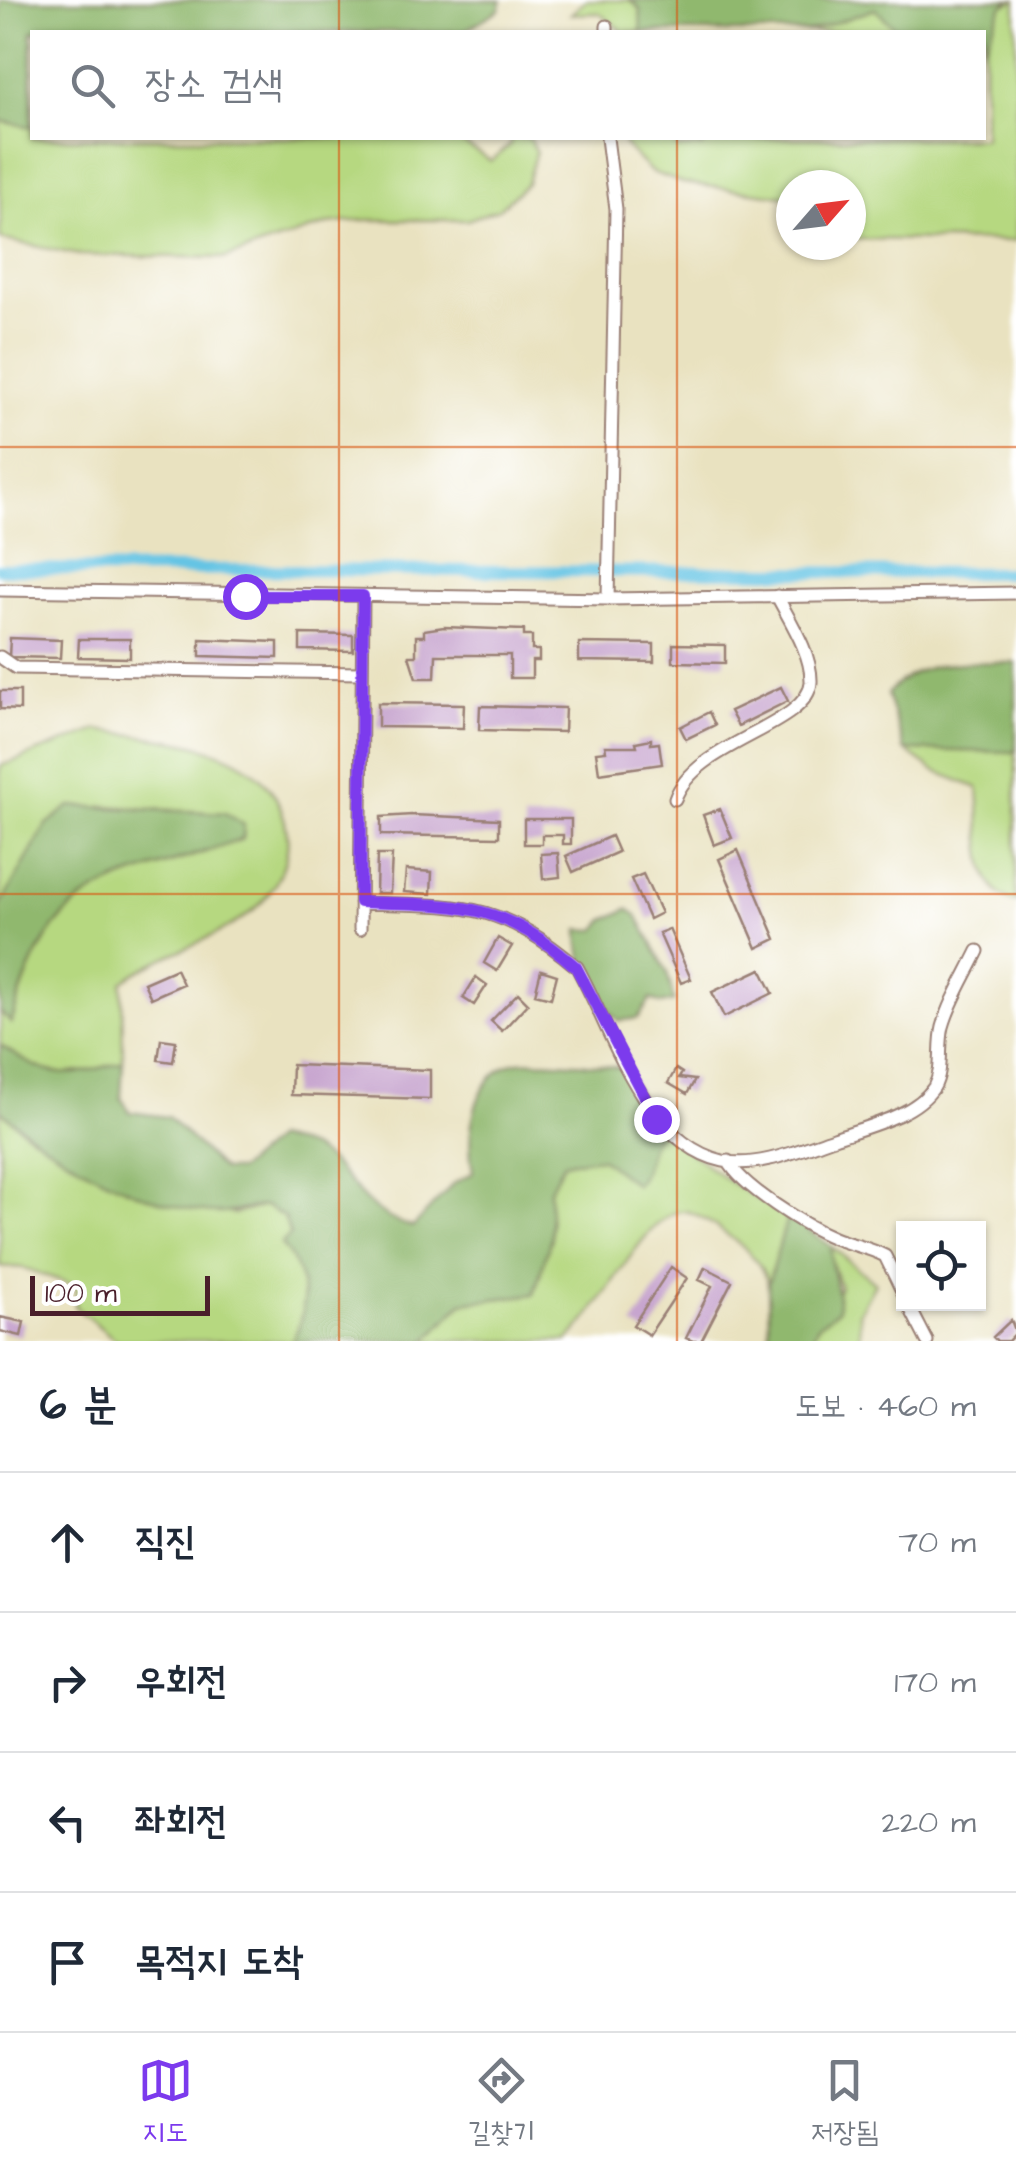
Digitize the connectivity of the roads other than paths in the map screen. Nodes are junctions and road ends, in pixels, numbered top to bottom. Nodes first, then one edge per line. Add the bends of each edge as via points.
1 (607, 140) edge
2 (0, 590) edge
3 (1016, 593) edge
4 (608, 595) junction
5 (363, 596) junction
6 (777, 596) junction
7 (0, 657) edge
8 (361, 674) junction
9 (675, 799) dead end
10 (360, 902) junction
11 (360, 929) dead end
12 (978, 951) dead end
13 (728, 1161) junction
14 (896, 1279) edge
15 (911, 1311) edge
16 (926, 1341) edge

1 - 4 street via 616,210
2 - 5 street
3 - 6 street
4 - 5 street
4 - 6 street
5 - 8 street
6 - 9 street via 810,672 809,693 792,711 704,761
7 - 8 street via 16,668
8 - 10 street
10 - 11 street
10 - 13 street via 488,910 555,949 576,967 656,1119
12 - 13 street via 944,1024 936,1084 925,1097 812,1146
13 - 14 street via 738,1179 832,1237 885,1256
15 - 16 street

